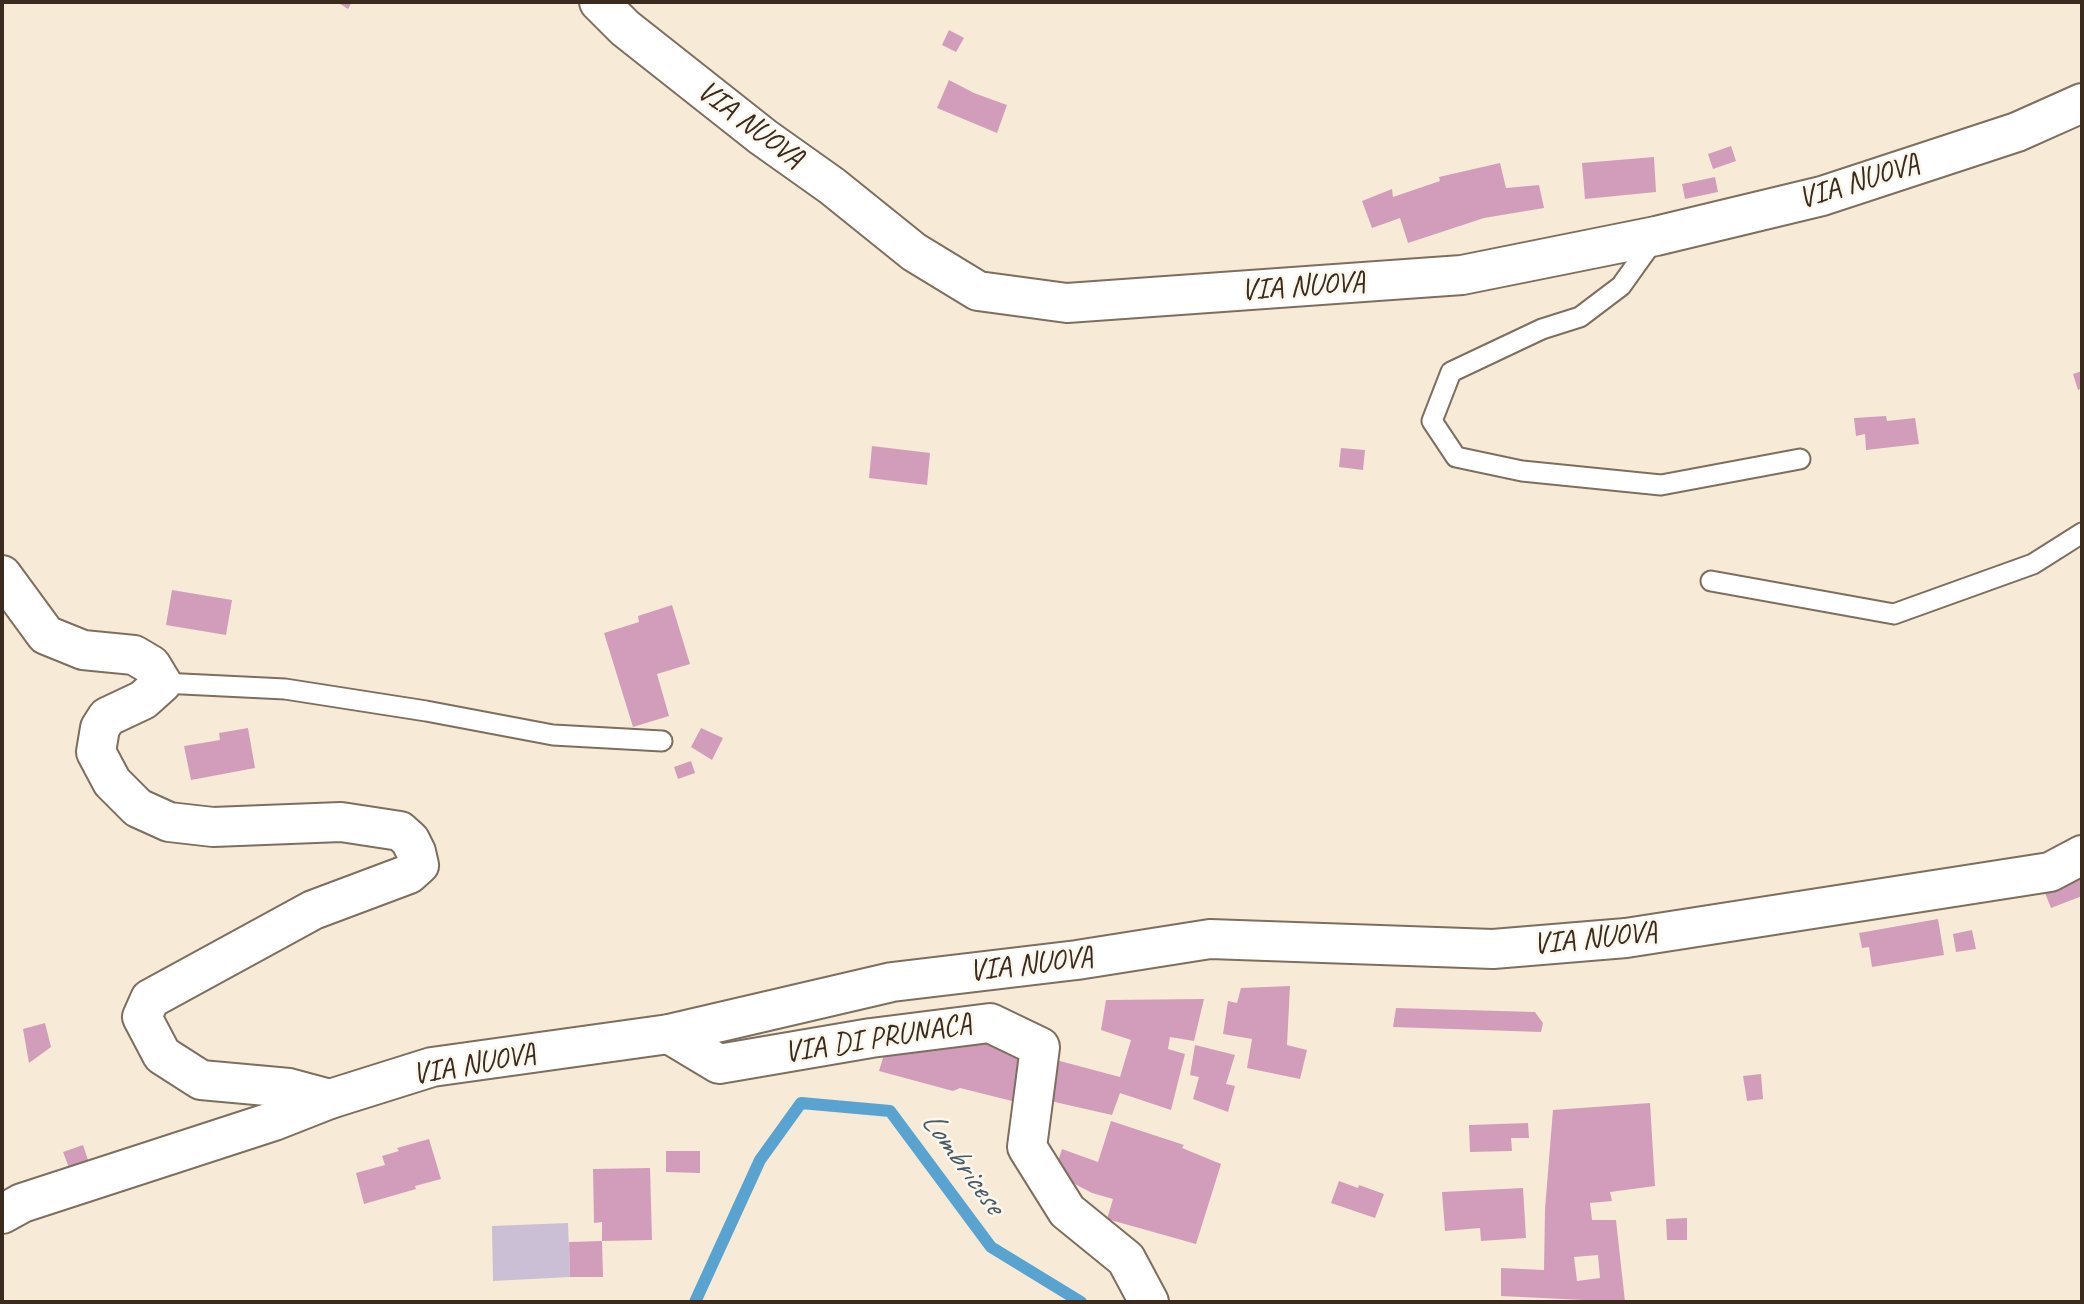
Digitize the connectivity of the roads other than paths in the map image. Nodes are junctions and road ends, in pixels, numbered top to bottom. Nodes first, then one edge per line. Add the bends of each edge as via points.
1 (599, 2) edge
2 (2082, 103) edge
3 (1656, 236) junction
4 (1800, 458) dead end
5 (2082, 533) edge
6 (2, 575) edge
7 (1711, 581) dead end
8 (162, 683) junction
9 (662, 741) dead end
10 (2082, 855) edge
11 (669, 1034) junction
12 (330, 1099) junction
13 (5, 1205) edge
14 (1149, 1302) edge

1 - 3 street, VIA NUOVA via 625,28 763,137 914,252 978,292 1067,303 1462,275
2 - 3 street, VIA NUOVA via 2017,132 1822,196
3 - 4 lane via 1621,286 1580,317 1542,328 1451,372 1432,421 1456,457 1522,471 1605,480 1661,485
5 - 7 lane via 2033,564 1894,614
6 - 8 street via 46,635 83,650 134,655 151,664
8 - 9 lane via 285,689 553,735
8 - 12 street via 143,700 107,717 100,728 96,752 112,782 138,807 169,822 213,827 341,822 400,831 416,852 419,865 409,874 313,909 150,999 142,1017 162,1055 201,1080 289,1088
10 - 11 street, VIA NUOVA via 2050,873 1626,938 1493,948 1210,939 892,982
11 - 12 street, VIA NUOVA via 432,1068
11 - 14 street, VIA DI PRUNACA via 719,1064 990,1023 1040,1047 1027,1147 1067,1211 1126,1259
12 - 13 street, VIA NUOVA via 274,1121

